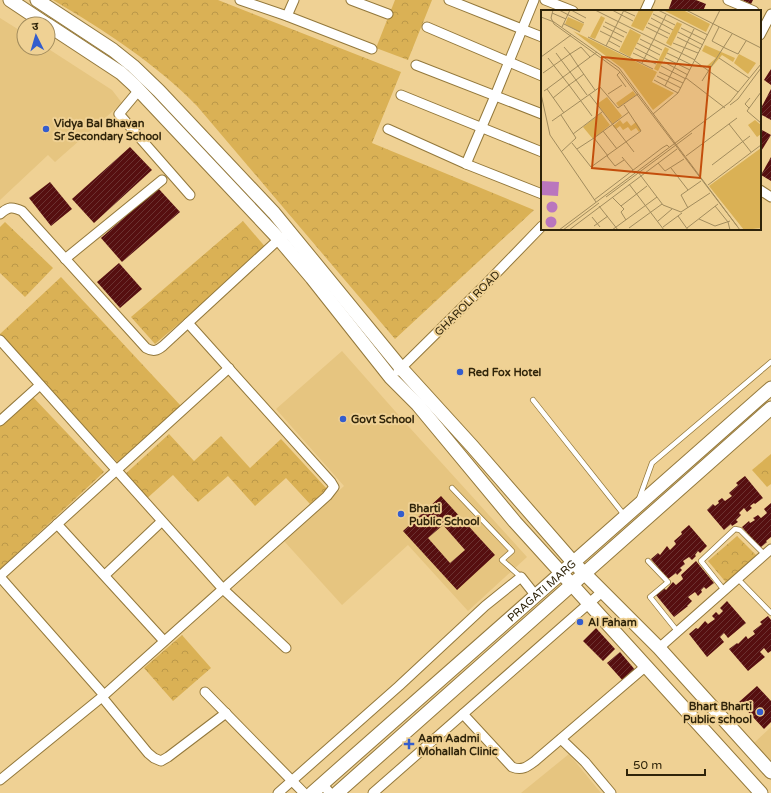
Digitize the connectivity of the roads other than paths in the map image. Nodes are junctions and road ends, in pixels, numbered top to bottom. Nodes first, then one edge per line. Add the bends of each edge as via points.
1 (10, 0) edge
2 (37, 0) edge
3 (240, 0) edge
4 (294, 0) edge
5 (351, 0) edge
6 (449, 0) edge
7 (534, 0) edge
8 (545, 0) edge
9 (728, 0) edge
10 (570, 10) edge
11 (752, 10) edge
12 (388, 14) dead end
13 (34, 16) edge
14 (287, 16) junction
15 (768, 16) edge
16 (427, 27) dead end
17 (522, 28) junction
18 (56, 31) edge
19 (761, 33) edge
20 (541, 37) edge
21 (372, 49) dead end
22 (508, 62) junction
23 (416, 65) dead end
24 (541, 76) edge
25 (139, 90) junction
26 (401, 95) dead end
27 (495, 96) junction
28 (541, 114) edge
29 (482, 128) junction
30 (388, 129) dead end
31 (541, 152) edge
32 (466, 164) junction
33 (162, 180) dead end
34 (761, 191) edge
35 (541, 194) edge
36 (190, 195) dead end
37 (771, 197) edge
38 (0, 214) edge
39 (541, 227) edge
40 (291, 232) junction
41 (279, 239) junction
42 (66, 259) junction
43 (188, 323) junction
44 (0, 340) edge
45 (771, 362) edge
46 (229, 368) junction
47 (401, 368) junction
48 (391, 378) junction
49 (40, 385) junction
50 (771, 388) edge
51 (533, 400) dead end
52 (771, 408) edge
53 (0, 421) edge
54 (116, 471) junction
55 (452, 488) dead end
56 (636, 508) junction
57 (626, 517) junction
58 (161, 522) junction
59 (57, 524) junction
60 (768, 552) edge
61 (648, 561) dead end
62 (573, 562) junction
63 (562, 573) junction
64 (584, 573) junction
65 (105, 575) junction
66 (0, 576) edge
67 (521, 577) junction
68 (738, 579) junction
69 (573, 584) junction
70 (223, 589) junction
71 (724, 590) junction
72 (603, 591) junction
73 (536, 596) junction
74 (589, 602) junction
75 (771, 613) edge
76 (678, 632) junction
77 (164, 641) junction
78 (286, 648) dead end
79 (659, 648) junction
80 (646, 666) junction
81 (205, 692) dead end
82 (103, 696) junction
83 (226, 713) junction
84 (463, 714) junction
85 (561, 739) junction
86 (771, 772) edge
87 (0, 780) edge
88 (293, 780) junction
89 (326, 788) edge
90 (278, 793) edge
91 (304, 793) edge
92 (312, 793) edge
93 (337, 793) edge
94 (373, 793) edge
95 (611, 793) edge
96 (761, 793) edge

1 - 13 street
2 - 40 street via 113,50 148,80
3 - 14 street
4 - 14 street
5 - 12 street
6 - 17 street
7 - 17 street
8 - 10 street
9 - 11 street
14 - 21 street
15 - 19 street
16 - 22 street
17 - 20 street
17 - 22 street
18 - 25 street via 121,73
22 - 24 street
22 - 27 street
23 - 27 street
25 - 36 street via 119,114
25 - 41 street
26 - 29 street
27 - 28 street
27 - 29 street
29 - 31 street
29 - 32 street
30 - 32 street
32 - 35 street
33 - 42 street
34 - 37 street
38 - 42 street via 6,208 14,207 22,211
39 - 47 street, GHAROLI ROAD
40 - 41 street
40 - 47 street
41 - 43 street
41 - 48 street
42 - 43 street via 151,351 157,351 164,346
43 - 46 street
44 - 49 street
45 - 56 lane via 652,463
46 - 54 street
46 - 70 street via 334,487
47 - 48 street, GHAROLI ROAD
47 - 62 street
48 - 63 street via 418,405 515,522
49 - 53 street
49 - 54 street
50 - 56 street, PRAGATI MARG
51 - 57 lane
52 - 64 street, PRAGATI MARG
54 - 58 street
54 - 59 street
55 - 67 lane via 512,551 502,560
56 - 57 street, PRAGATI MARG
57 - 62 street, PRAGATI MARG
58 - 65 street
58 - 70 street
59 - 65 street
59 - 66 street
60 - 68 street
60 - 71 lane via 740,530 735,529 701,561
61 - 76 lane via 668,582 650,597
62 - 63 street, PRAGATI MARG
62 - 64 street
63 - 69 street
63 - 73 street, PRAGATI MARG
64 - 69 street, PRAGATI MARG
64 - 72 street
65 - 77 street
66 - 82 street
67 - 73 street
67 - 88 street via 485,606
68 - 71 street
68 - 75 lane
69 - 74 street
69 - 93 street, PRAGATI MARG
70 - 77 street
70 - 78 street
71 - 76 street
72 - 74 street
72 - 79 street
73 - 89 street, PRAGATI MARG
74 - 80 street
74 - 84 street
76 - 79 street
77 - 82 street
79 - 86 street
80 - 85 street
80 - 96 street
81 - 83 street
82 - 83 street via 148,753 161,761
82 - 87 street
83 - 88 street
84 - 85 street via 505,761 518,770 528,766
84 - 94 street
85 - 95 street
88 - 90 street
88 - 91 street
89 - 92 street, PRAGATI MARG

